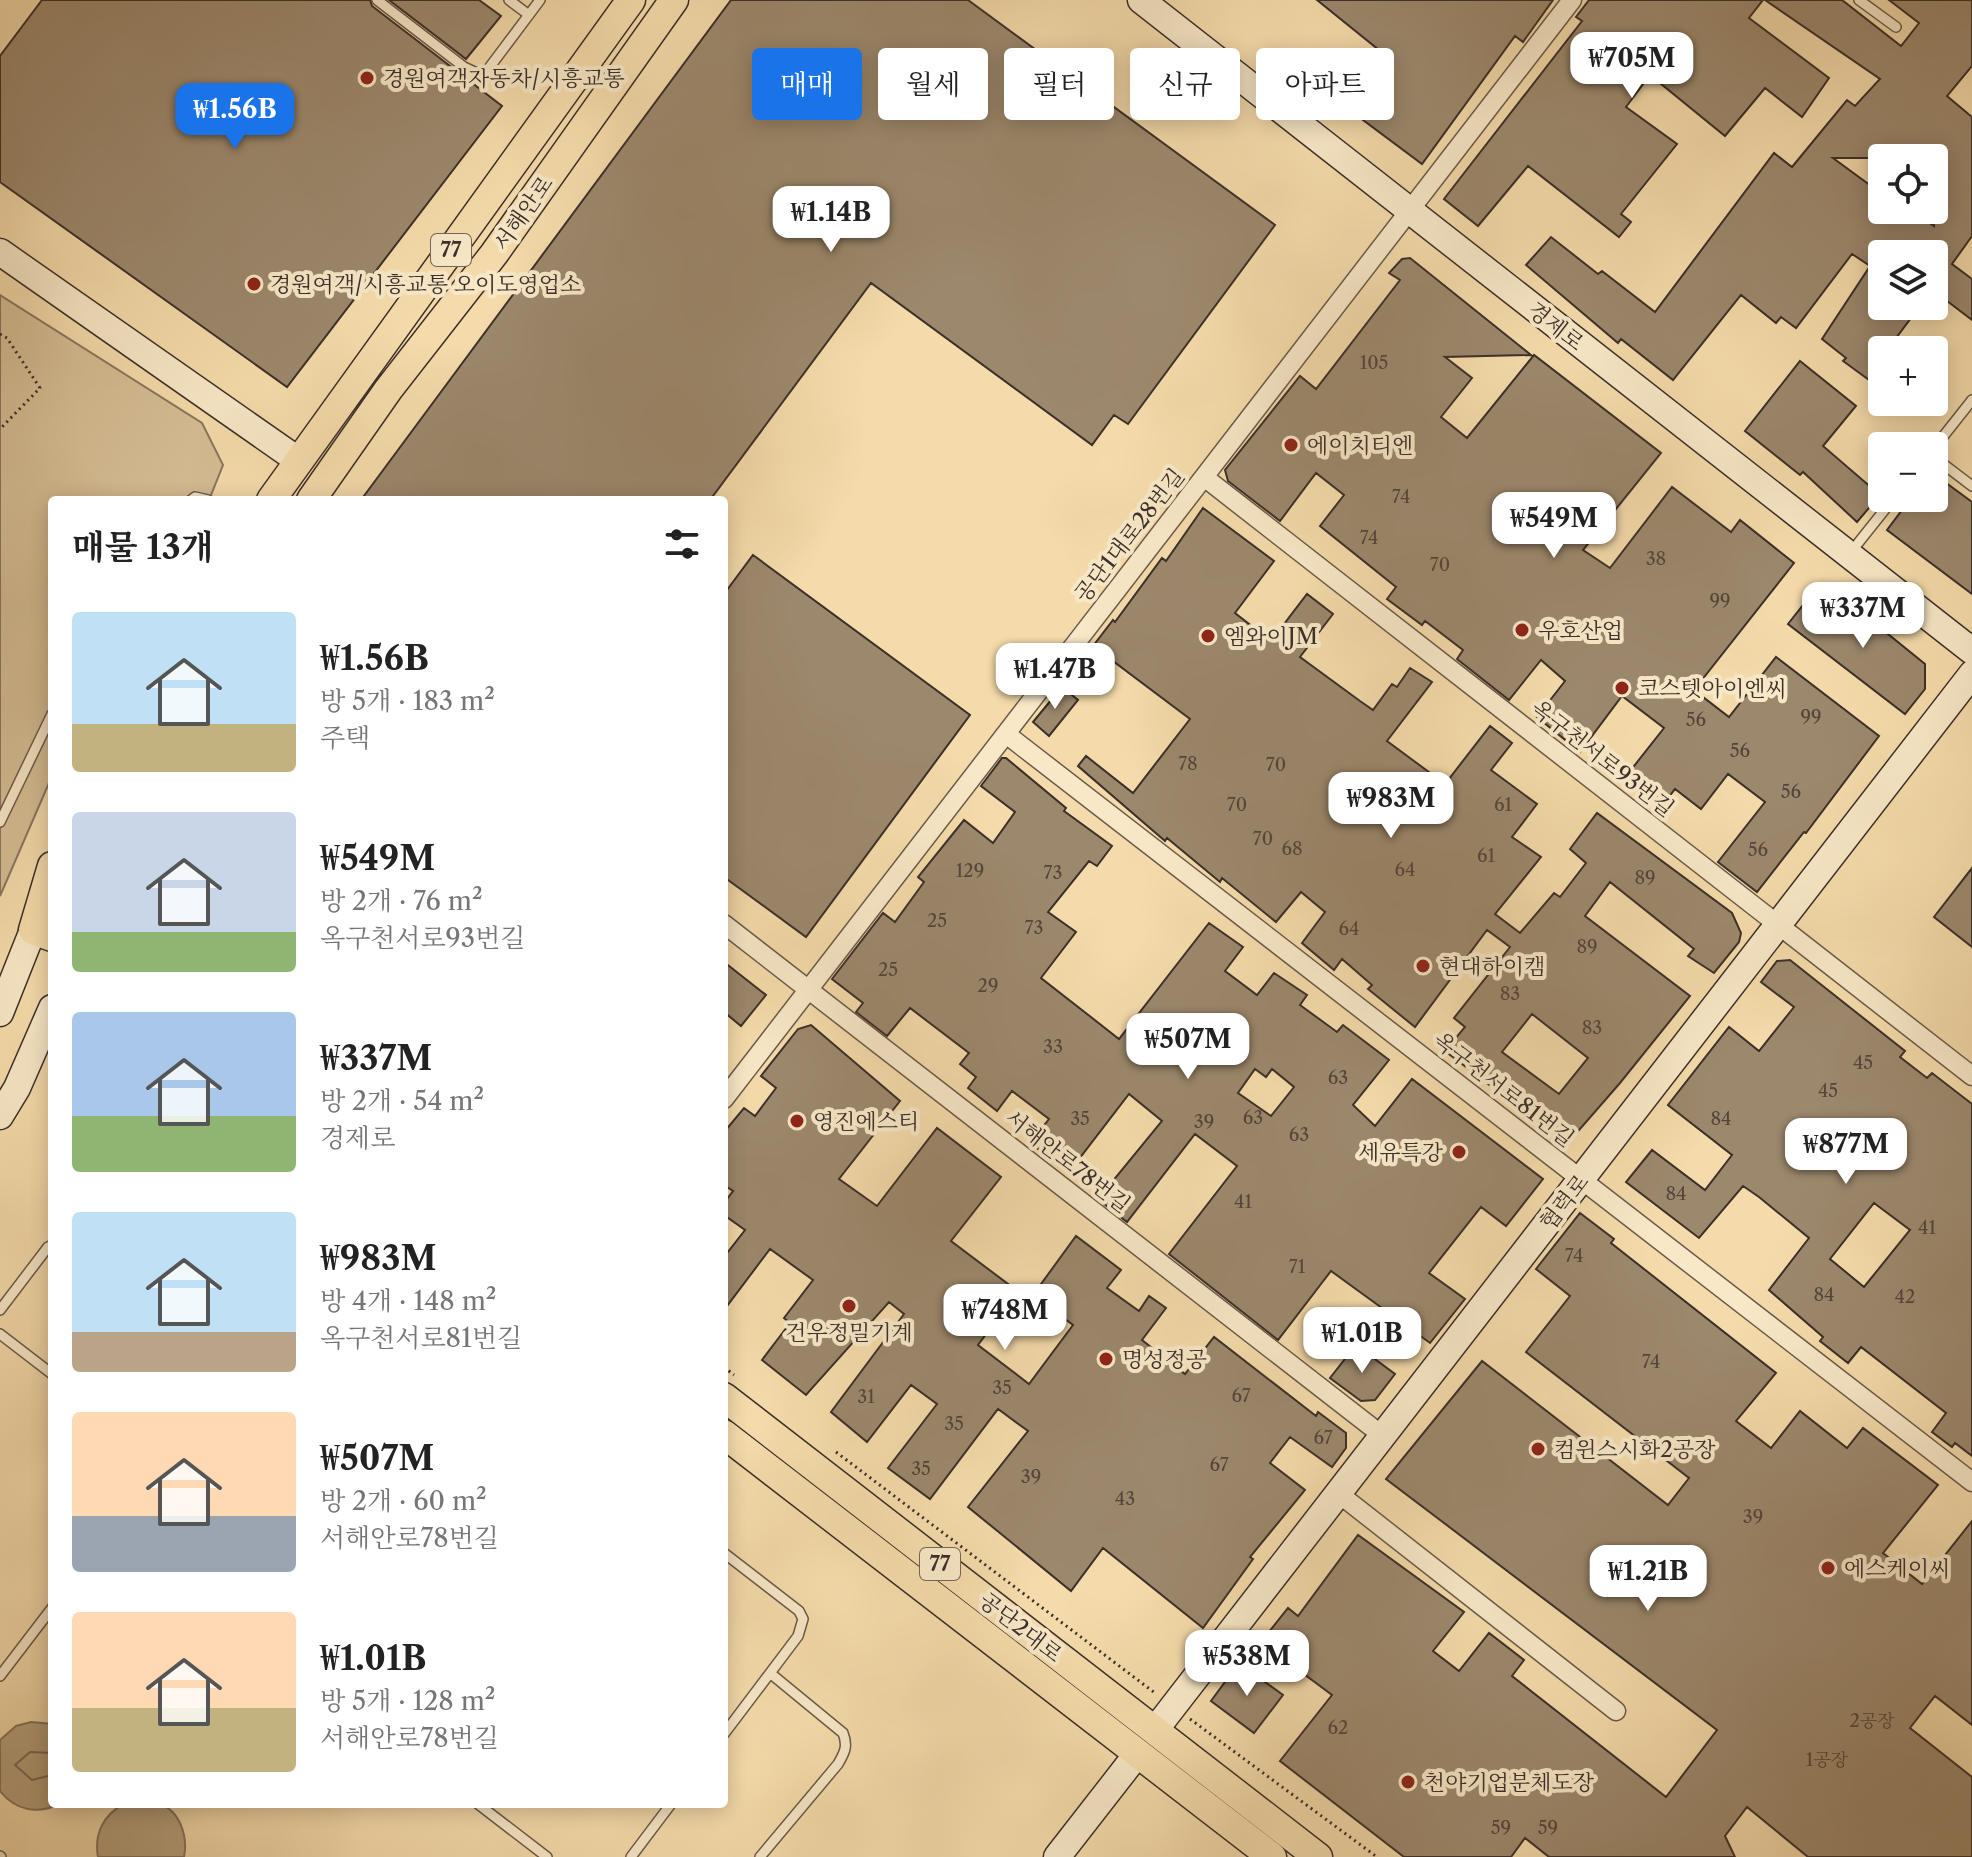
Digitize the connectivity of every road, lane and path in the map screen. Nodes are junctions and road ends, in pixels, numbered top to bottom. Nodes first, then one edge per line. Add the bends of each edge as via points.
1 (377, 0) edge
2 (509, 0) edge
3 (540, 0) edge
4 (631, 0) edge
5 (674, 0) edge
6 (1141, 0) edge
7 (1572, 0) edge
8 (1859, 0) edge
9 (529, 15) junction
10 (1896, 27) dead end
11 (1410, 211) junction
12 (0, 252) edge
13 (0, 334) edge
14 (1972, 400) edge
15 (0, 429) edge
16 (1947, 432) edge
17 (299, 461) junction
18 (1948, 468) edge
19 (1204, 477) junction
20 (1972, 486) edge
21 (274, 496) edge
22 (314, 496) edge
23 (1883, 512) edge
24 (1849, 555) junction
25 (1972, 651) edge
26 (1972, 674) edge
27 (48, 722) edge
28 (1006, 734) junction
29 (0, 822) edge
30 (48, 894) edge
31 (1778, 925) junction
32 (728, 927) edge
33 (42, 933) edge
34 (808, 990) junction
35 (0, 1013) edge
36 (48, 1017) edge
37 (1972, 1076) edge
38 (728, 1094) edge
39 (0, 1116) edge
40 (1581, 1179) junction
41 (48, 1247) edge
42 (0, 1310) edge
43 (0, 1334) edge
44 (48, 1371) edge
45 (730, 1387) edge
46 (1383, 1436) junction
47 (728, 1437) edge
48 (836, 1452) dead end
49 (1972, 1482) edge
50 (1338, 1493) junction
51 (728, 1556) edge
52 (48, 1613) edge
53 (770, 1673) junction
54 (0, 1676) edge
55 (1173, 1706) junction
56 (1616, 1711) dead end
57 (728, 1729) edge
58 (1155, 1730) junction
59 (1138, 1753) junction
60 (483, 1808) edge
61 (668, 1808) edge
62 (547, 1857) edge
63 (631, 1857) edge
64 (760, 1857) edge
65 (1057, 1857) edge
66 (1272, 1857) edge
67 (1318, 1857) edge
68 (1377, 1857) edge

1 - 9 lane via 483,76
2 - 9 lane
3 - 9 lane
4 - 17 main road, 서해안로 / 77
5 - 22 main road, 서해안로 / 77
6 - 11 street, 경제로
7 - 11 street, 공단1대로28번길
8 - 10 lane
11 - 19 street, 공단1대로28번길
11 - 24 street, 경제로
12 - 17 street
13 - 15 path via 40,388
14 - 16 lane
17 - 21 main road, 서해안로 / 77
18 - 20 lane
19 - 28 street, 공단1대로28번길
19 - 31 street, 옥구천서로93번길
23 - 24 lane
24 - 25 street, 경제로
26 - 31 street, 협력로
27 - 29 lane
28 - 34 street, 공단1대로28번길
28 - 40 street, 옥구천서로81번길
30 - 33 main road
31 - 37 street, 옥구천서로93번길
31 - 40 street, 협력로
32 - 34 street, 서해안로78번길
33 - 35 street
34 - 38 street, 공단1대로28번길
34 - 46 street, 서해안로78번길
36 - 39 street
40 - 46 street, 협력로
40 - 49 street, 옥구천서로81번길
41 - 42 lane
43 - 44 lane
45 - 58 main road, 공단2대로 / 77
46 - 50 street, 협력로
47 - 59 main road, 공단2대로 / 77
48 - 55 path
50 - 55 street, 협력로
50 - 56 street
51 - 53 lane via 803,1619 803,1628
52 - 54 lane
53 - 57 lane
53 - 64 lane via 843,1733 847,1742 838,1764
55 - 58 street, 협력로
55 - 68 path
58 - 59 main road
58 - 67 main road, 공단2대로 / 77
59 - 65 street
59 - 66 main road, 공단2대로 / 77
60 - 62 lane
61 - 63 lane

